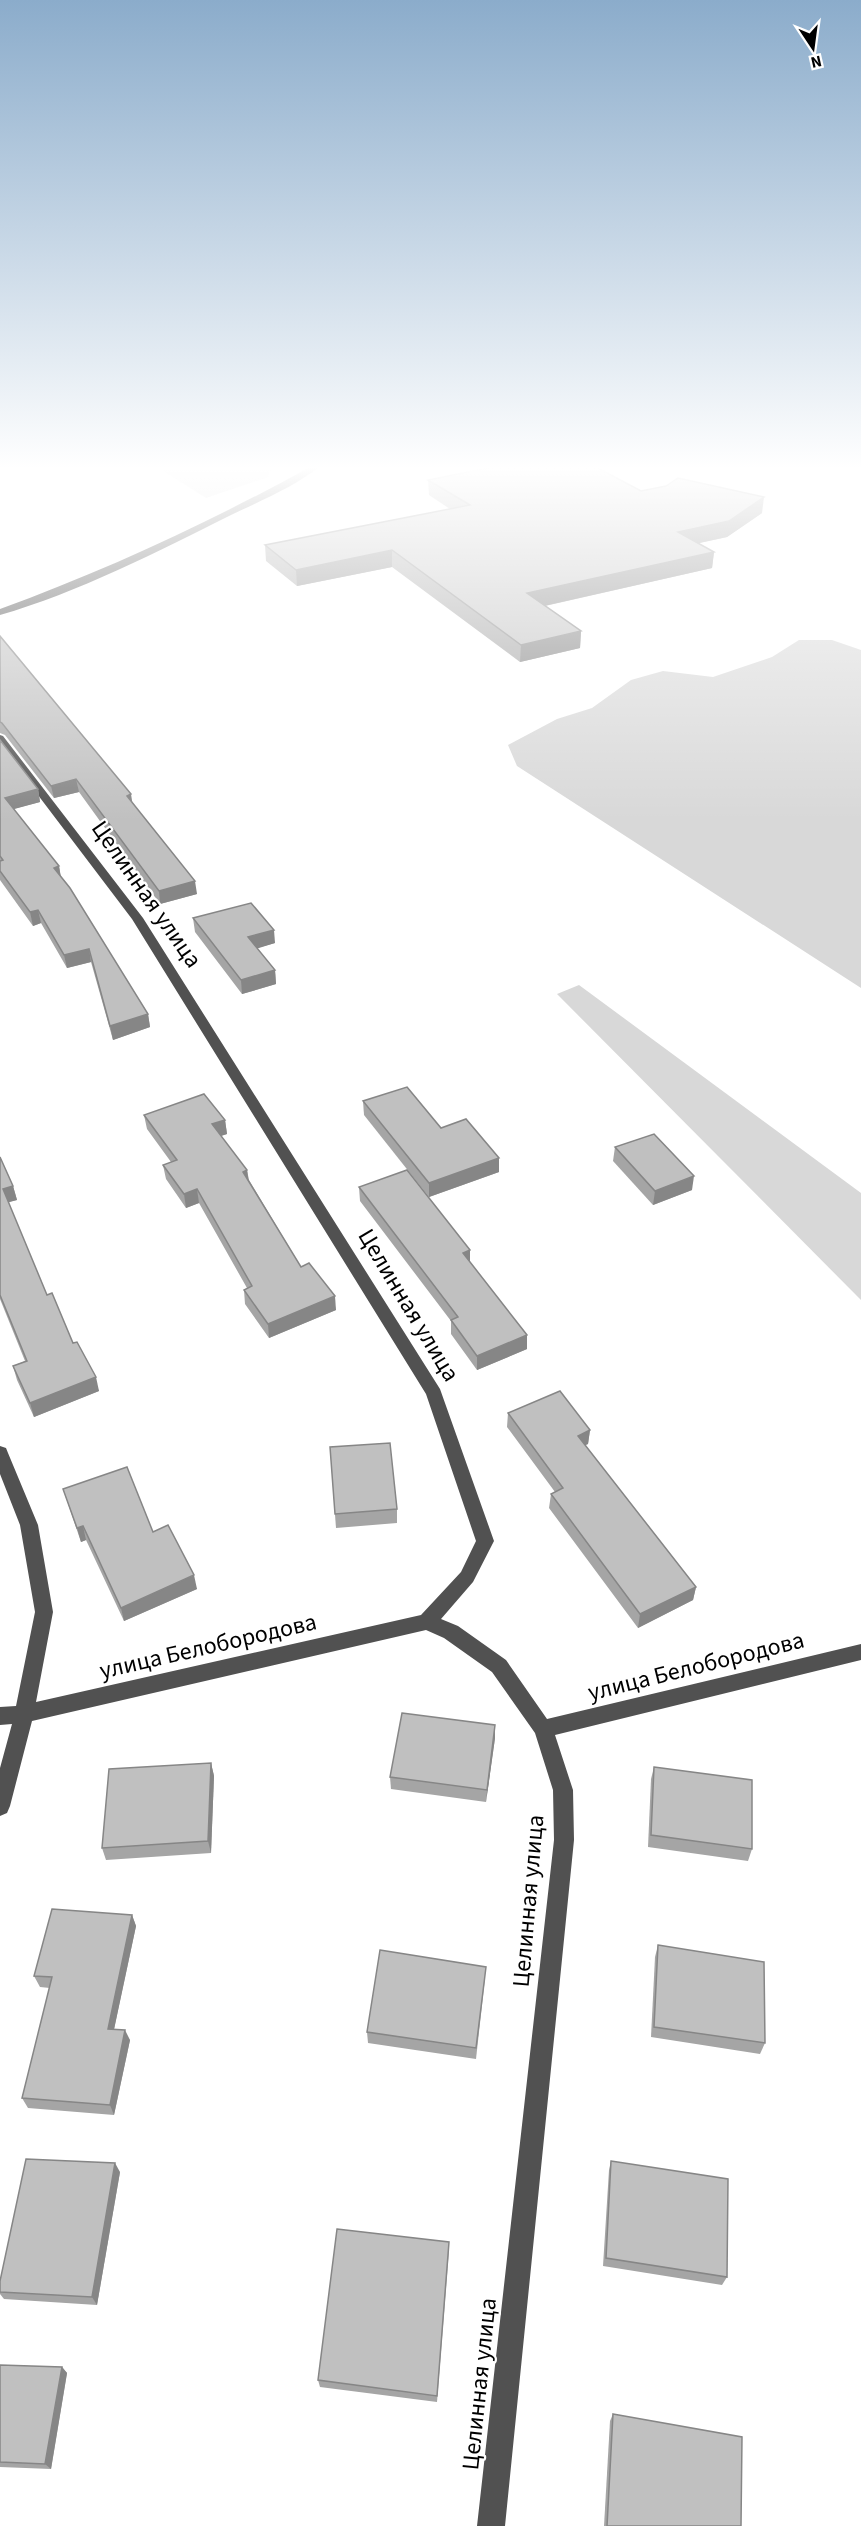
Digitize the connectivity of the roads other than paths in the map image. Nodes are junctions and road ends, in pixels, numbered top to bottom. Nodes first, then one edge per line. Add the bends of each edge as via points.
1 (74, 585) edge
2 (0, 612) edge
3 (0, 738) edge
4 (0, 1453) edge
5 (428, 1622) junction
6 (861, 1653) edge
7 (24, 1714) junction
8 (0, 1716) edge
9 (543, 1729) junction
10 (0, 1806) edge
11 (491, 2526) edge

1 - 2 street
3 - 5 street, Целинная улица via 136,918 434,1393 485,1541 467,1577
4 - 7 street via 29,1525 45,1612
5 - 7 street, улица Белобородова
5 - 9 street, Целинная улица via 451,1632 499,1666
6 - 9 street, улица Белобородова
7 - 8 street, улица Белобородова
7 - 10 street
9 - 11 street, Целинная улица via 563,1790 564,1840

